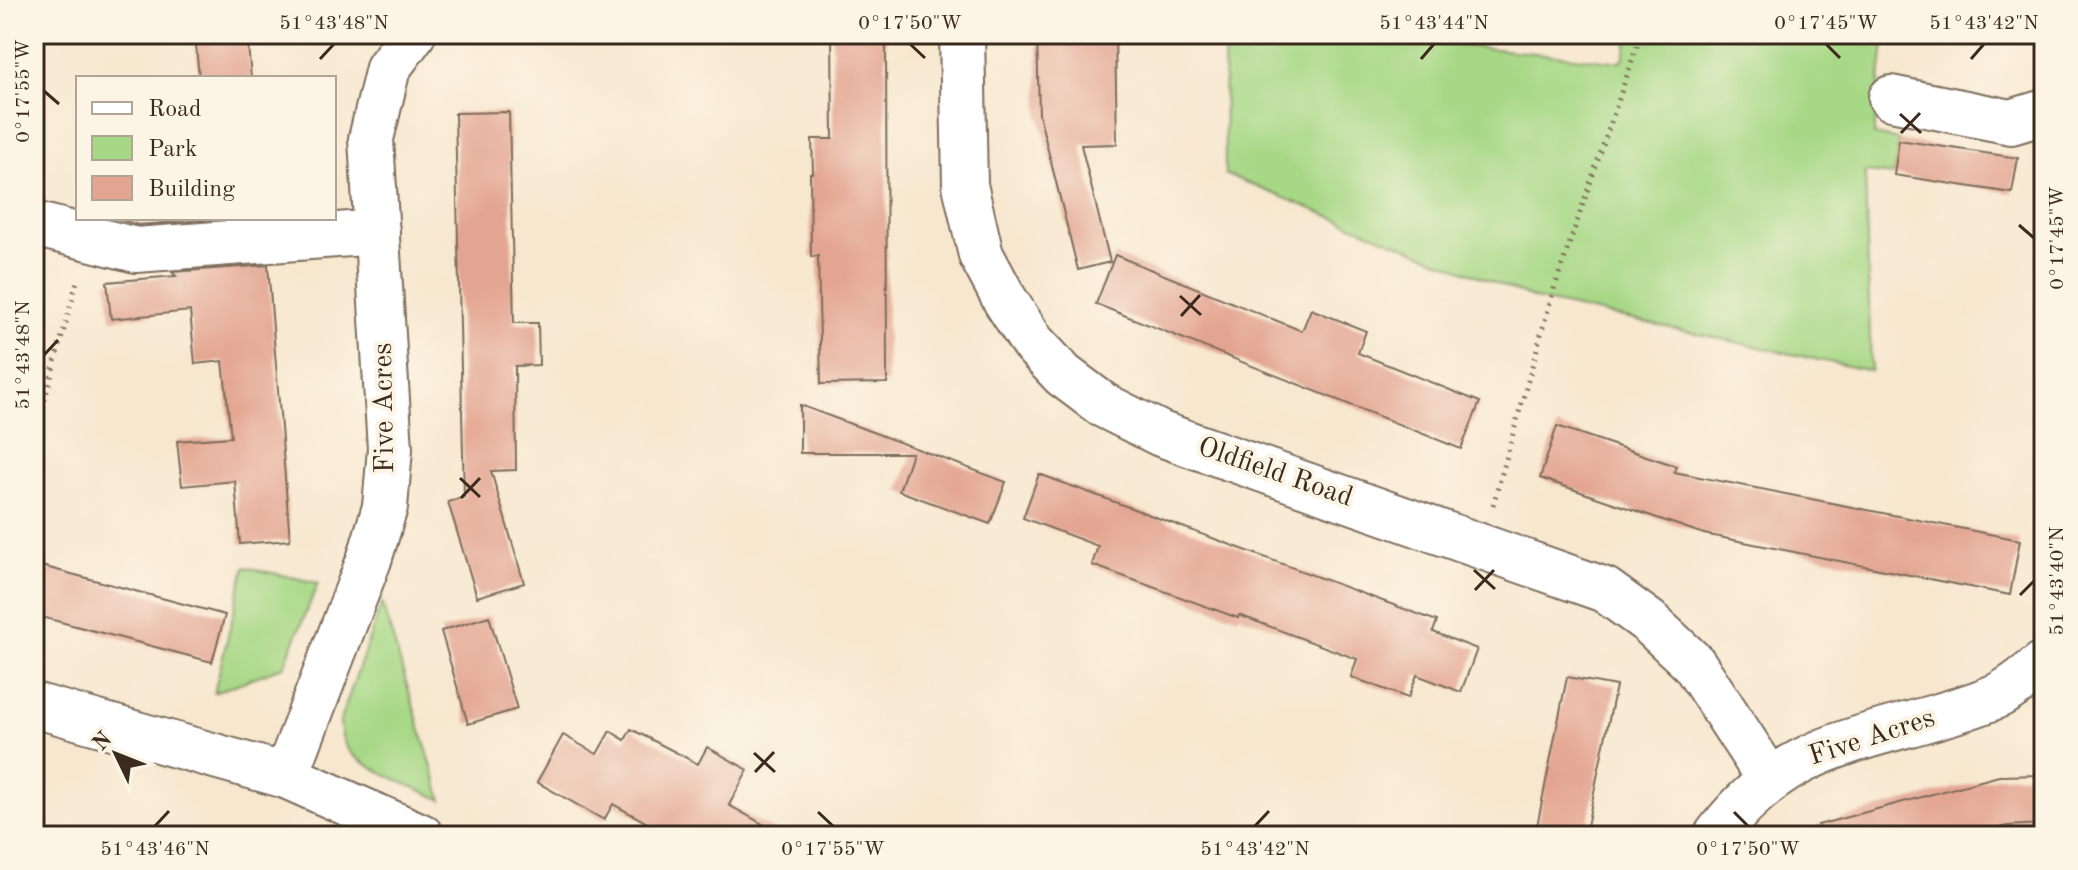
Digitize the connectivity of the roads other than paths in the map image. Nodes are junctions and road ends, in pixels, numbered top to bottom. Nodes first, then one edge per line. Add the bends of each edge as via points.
1 (413, 34) edge
2 (962, 34) edge
3 (1891, 98) dead end
4 (2044, 112) edge
5 (34, 224) edge
6 (377, 232) junction
7 (2044, 663) edge
8 (34, 705) edge
9 (286, 776) junction
10 (1769, 779) junction
11 (421, 836) edge
12 (1716, 836) edge

1 - 6 street, Five Acres via 388,68 371,139
2 - 10 street, Oldfield Road via 965,185 981,255 1032,342 1063,375 1103,405 1161,434 1605,590 1694,664
3 - 4 street via 2011,122
5 - 6 street via 136,250
6 - 9 street, Five Acres via 390,449 385,507
7 - 10 street, Five Acres via 2001,694 1841,743
8 - 9 street
9 - 11 street
10 - 12 street, Five Acres

